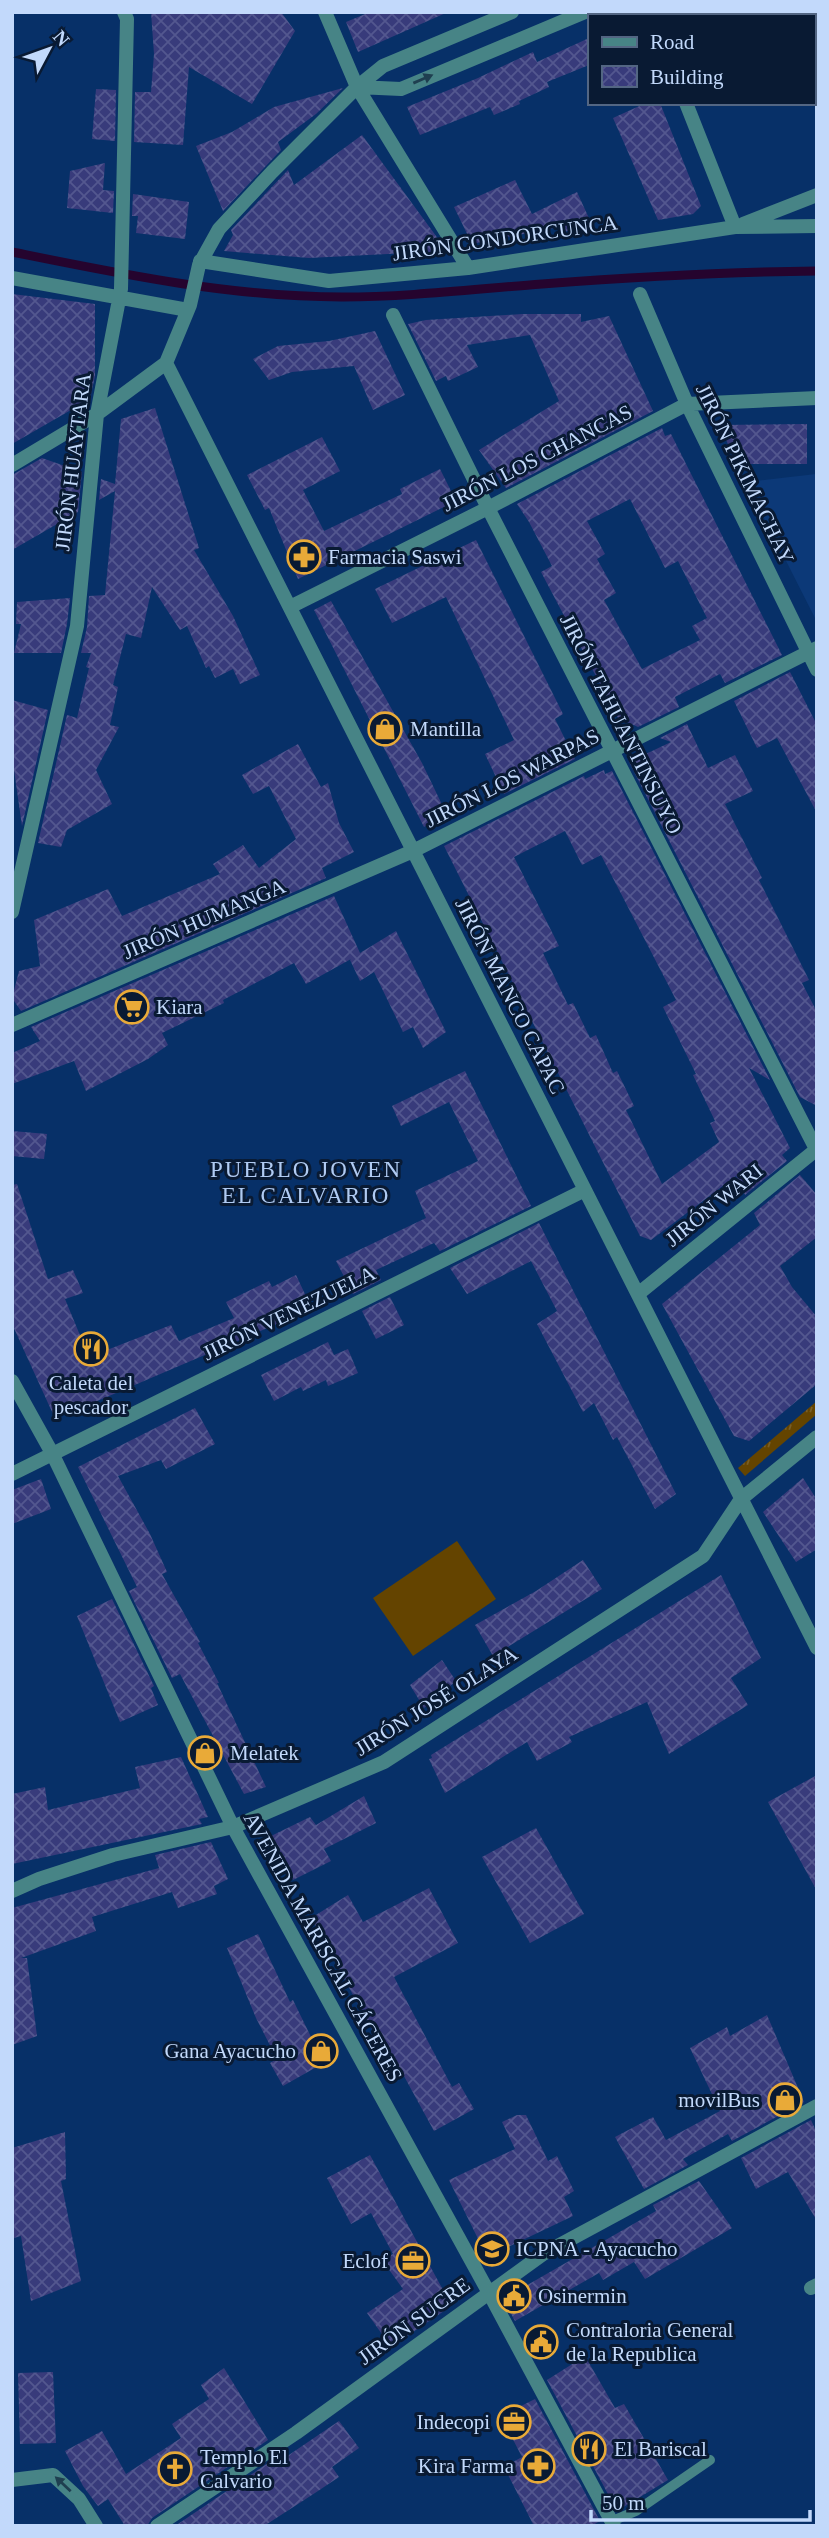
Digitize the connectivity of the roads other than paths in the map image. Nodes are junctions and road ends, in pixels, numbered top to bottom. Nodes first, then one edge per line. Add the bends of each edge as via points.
1 (124, 12) edge
2 (325, 12) edge
3 (512, 12) edge
4 (585, 12) edge
5 (357, 88) junction
6 (687, 105) edge
7 (817, 195) edge
8 (817, 226) edge
9 (736, 227) junction
10 (199, 263) junction
11 (468, 268) junction
12 (12, 278) edge
13 (120, 292) junction
14 (640, 294) dead end
15 (189, 307) junction
16 (393, 315) dead end
17 (166, 363) junction
18 (817, 398) edge
19 (687, 404) junction
20 (97, 414) junction
21 (12, 465) edge
22 (488, 508) junction
23 (290, 607) junction
24 (812, 649) edge
25 (817, 670) edge
26 (612, 751) junction
27 (413, 851) junction
28 (12, 912) edge
29 (12, 1025) edge
30 (816, 1149) edge
31 (585, 1190) junction
32 (638, 1294) junction
33 (12, 1381) edge
34 (817, 1437) edge
35 (52, 1453) junction
36 (12, 1474) edge
37 (741, 1499) junction
38 (817, 1647) edge
39 (233, 1827) junction
40 (12, 1891) edge
41 (817, 2106) edge
42 (489, 2293) junction
43 (710, 2460) dead end
44 (12, 2480) edge
45 (613, 2523) edge
46 (96, 2526) edge
47 (157, 2526) edge

1 - 13 street, JIRÓN HUAYTARA
2 - 5 street
3 - 5 street via 383,66
5 -> 4 street via 401,89
5 - 10 street via 219,229
5 - 11 street
6 - 9 street
7 - 9 street
8 - 9 street, JIRÓN CONDORCUNCA
9 - 11 street, JIRÓN CONDORCUNCA
10 - 11 street, JIRÓN CONDORCUNCA via 329,281
10 - 15 street
12 - 13 street
13 - 15 street
13 - 20 street, JIRÓN HUAYTARA
14 - 19 street, JIRÓN PIKIMACHAY
15 - 17 street
16 - 22 street, JIRÓN TAHUANTINSUYO
17 - 20 street
17 - 23 street, JIRÓN MANCO CAPAC
18 - 19 street, JIRÓN LOS CHANCAS
19 - 22 street, JIRÓN LOS CHANCAS
19 - 24 street, JIRÓN PIKIMACHAY
20 - 21 street
20 - 28 street, JIRÓN HUAYTARA via 76,626
22 - 23 street, JIRÓN LOS CHANCAS
22 - 26 street, JIRÓN TAHUANTINSUYO
23 - 27 street, JIRÓN MANCO CAPAC
24 - 25 street, JIRÓN PIKIMACHAY
24 - 26 street, JIRÓN LOS WARPAS
26 - 27 street, JIRÓN LOS WARPAS
26 - 30 street, JIRÓN TAHUANTINSUYO
27 - 29 street, JIRÓN HUMANGA
27 - 31 street, JIRÓN MANCO CAPAC
30 - 32 street, JIRÓN WARI
31 - 32 street, JIRÓN MANCO CAPAC
31 - 35 street, JIRÓN VENEZUELA
32 - 37 street, JIRÓN MANCO CAPAC
33 - 35 street, AVENIDA MARISCAL CÁCERES
34 - 37 street, JIRÓN JOSÉ OLAYA
35 - 36 street, JIRÓN VENEZUELA
35 - 39 street, AVENIDA MARISCAL CÁCERES
37 - 38 street, JIRÓN MANCO CAPAC
37 - 39 street, JIRÓN JOSÉ OLAYA via 703,1556 384,1762
39 - 40 street, JIRÓN JOSÉ OLAYA via 113,1855
39 - 42 street, AVENIDA MARISCAL CÁCERES
41 - 42 street, JIRÓN SUCRE via 544,2255
42 - 45 street, AVENIDA MARISCAL CÁCERES
42 - 47 street, JIRÓN SUCRE via 296,2433
43 - 45 lane
46 -> 44 street via 79,2499 54,2475

